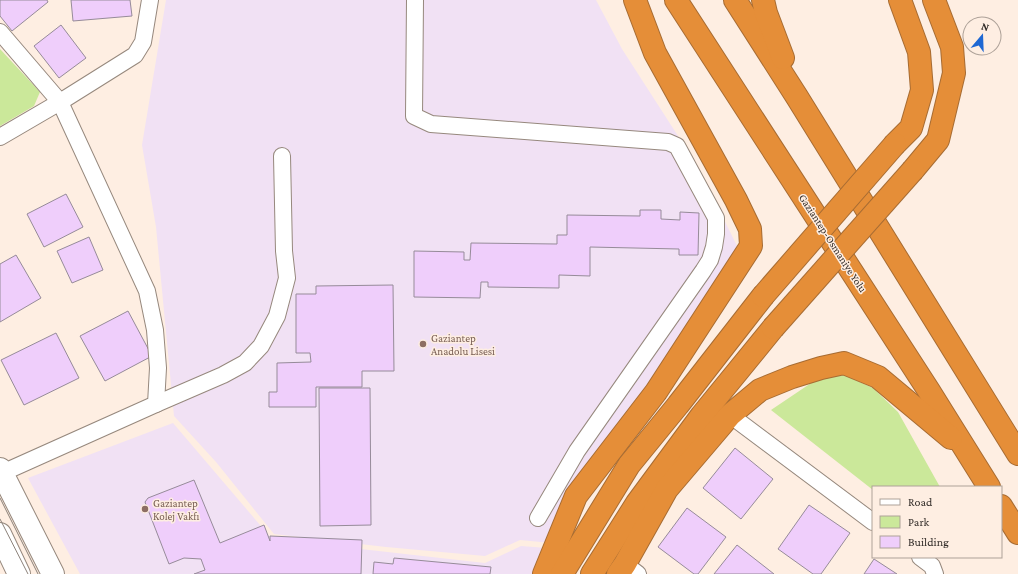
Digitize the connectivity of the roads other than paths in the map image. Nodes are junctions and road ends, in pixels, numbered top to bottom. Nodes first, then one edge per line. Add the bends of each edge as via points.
1 (150, 0) edge
2 (415, 0) edge
3 (635, 0) edge
4 (676, 0) edge
5 (735, 0) edge
6 (763, 0) edge
7 (900, 0) edge
8 (934, 0) edge
9 (0, 32) edge
10 (797, 97) junction
11 (60, 102) junction
12 (0, 137) edge
13 (282, 156) dead end
14 (156, 404) junction
15 (730, 415) junction
16 (966, 450) junction
17 (1018, 454) edge
18 (1, 471) edge
19 (988, 486) edge
20 (1002, 508) edge
21 (538, 518) dead end
22 (872, 521) edge
23 (1018, 533) edge
24 (0, 534) edge
25 (921, 558) edge
26 (627, 571) edge
27 (19, 574) edge
28 (53, 574) edge
29 (544, 574) edge
30 (562, 574) edge
31 (592, 574) edge
32 (935, 574) edge

1 - 11 street via 143,42 135,55
2 - 21 street via 414,116 431,124 668,142 677,146 716,218 716,234 710,260 576,451
3 - 29 highway via 654,53 750,229 751,246 656,392 576,496
4 - 16 highway, Gaziantep-Osmaniye Yolu
5 - 10 highway
6 - 10 highway
7 - 30 highway, bridge via 919,52 922,90 911,128 763,296 629,465
8 - 31 highway, bridge via 952,47 954,73 938,140 773,328 702,416 637,503
9 - 11 street
10 - 17 highway
11 - 12 street
11 - 14 street via 147,291 155,330 158,368
13 - 14 street via 287,278 277,316 261,346 246,363
14 - 18 street
15 - 16 highway via 760,390 792,377 844,363 878,377
15 - 22 street
15 - 26 highway via 667,489
16 - 19 highway, Gaziantep-Osmaniye Yolu
18 - 28 street
20 - 23 highway
24 - 27 street
25 - 32 street via 932,566

